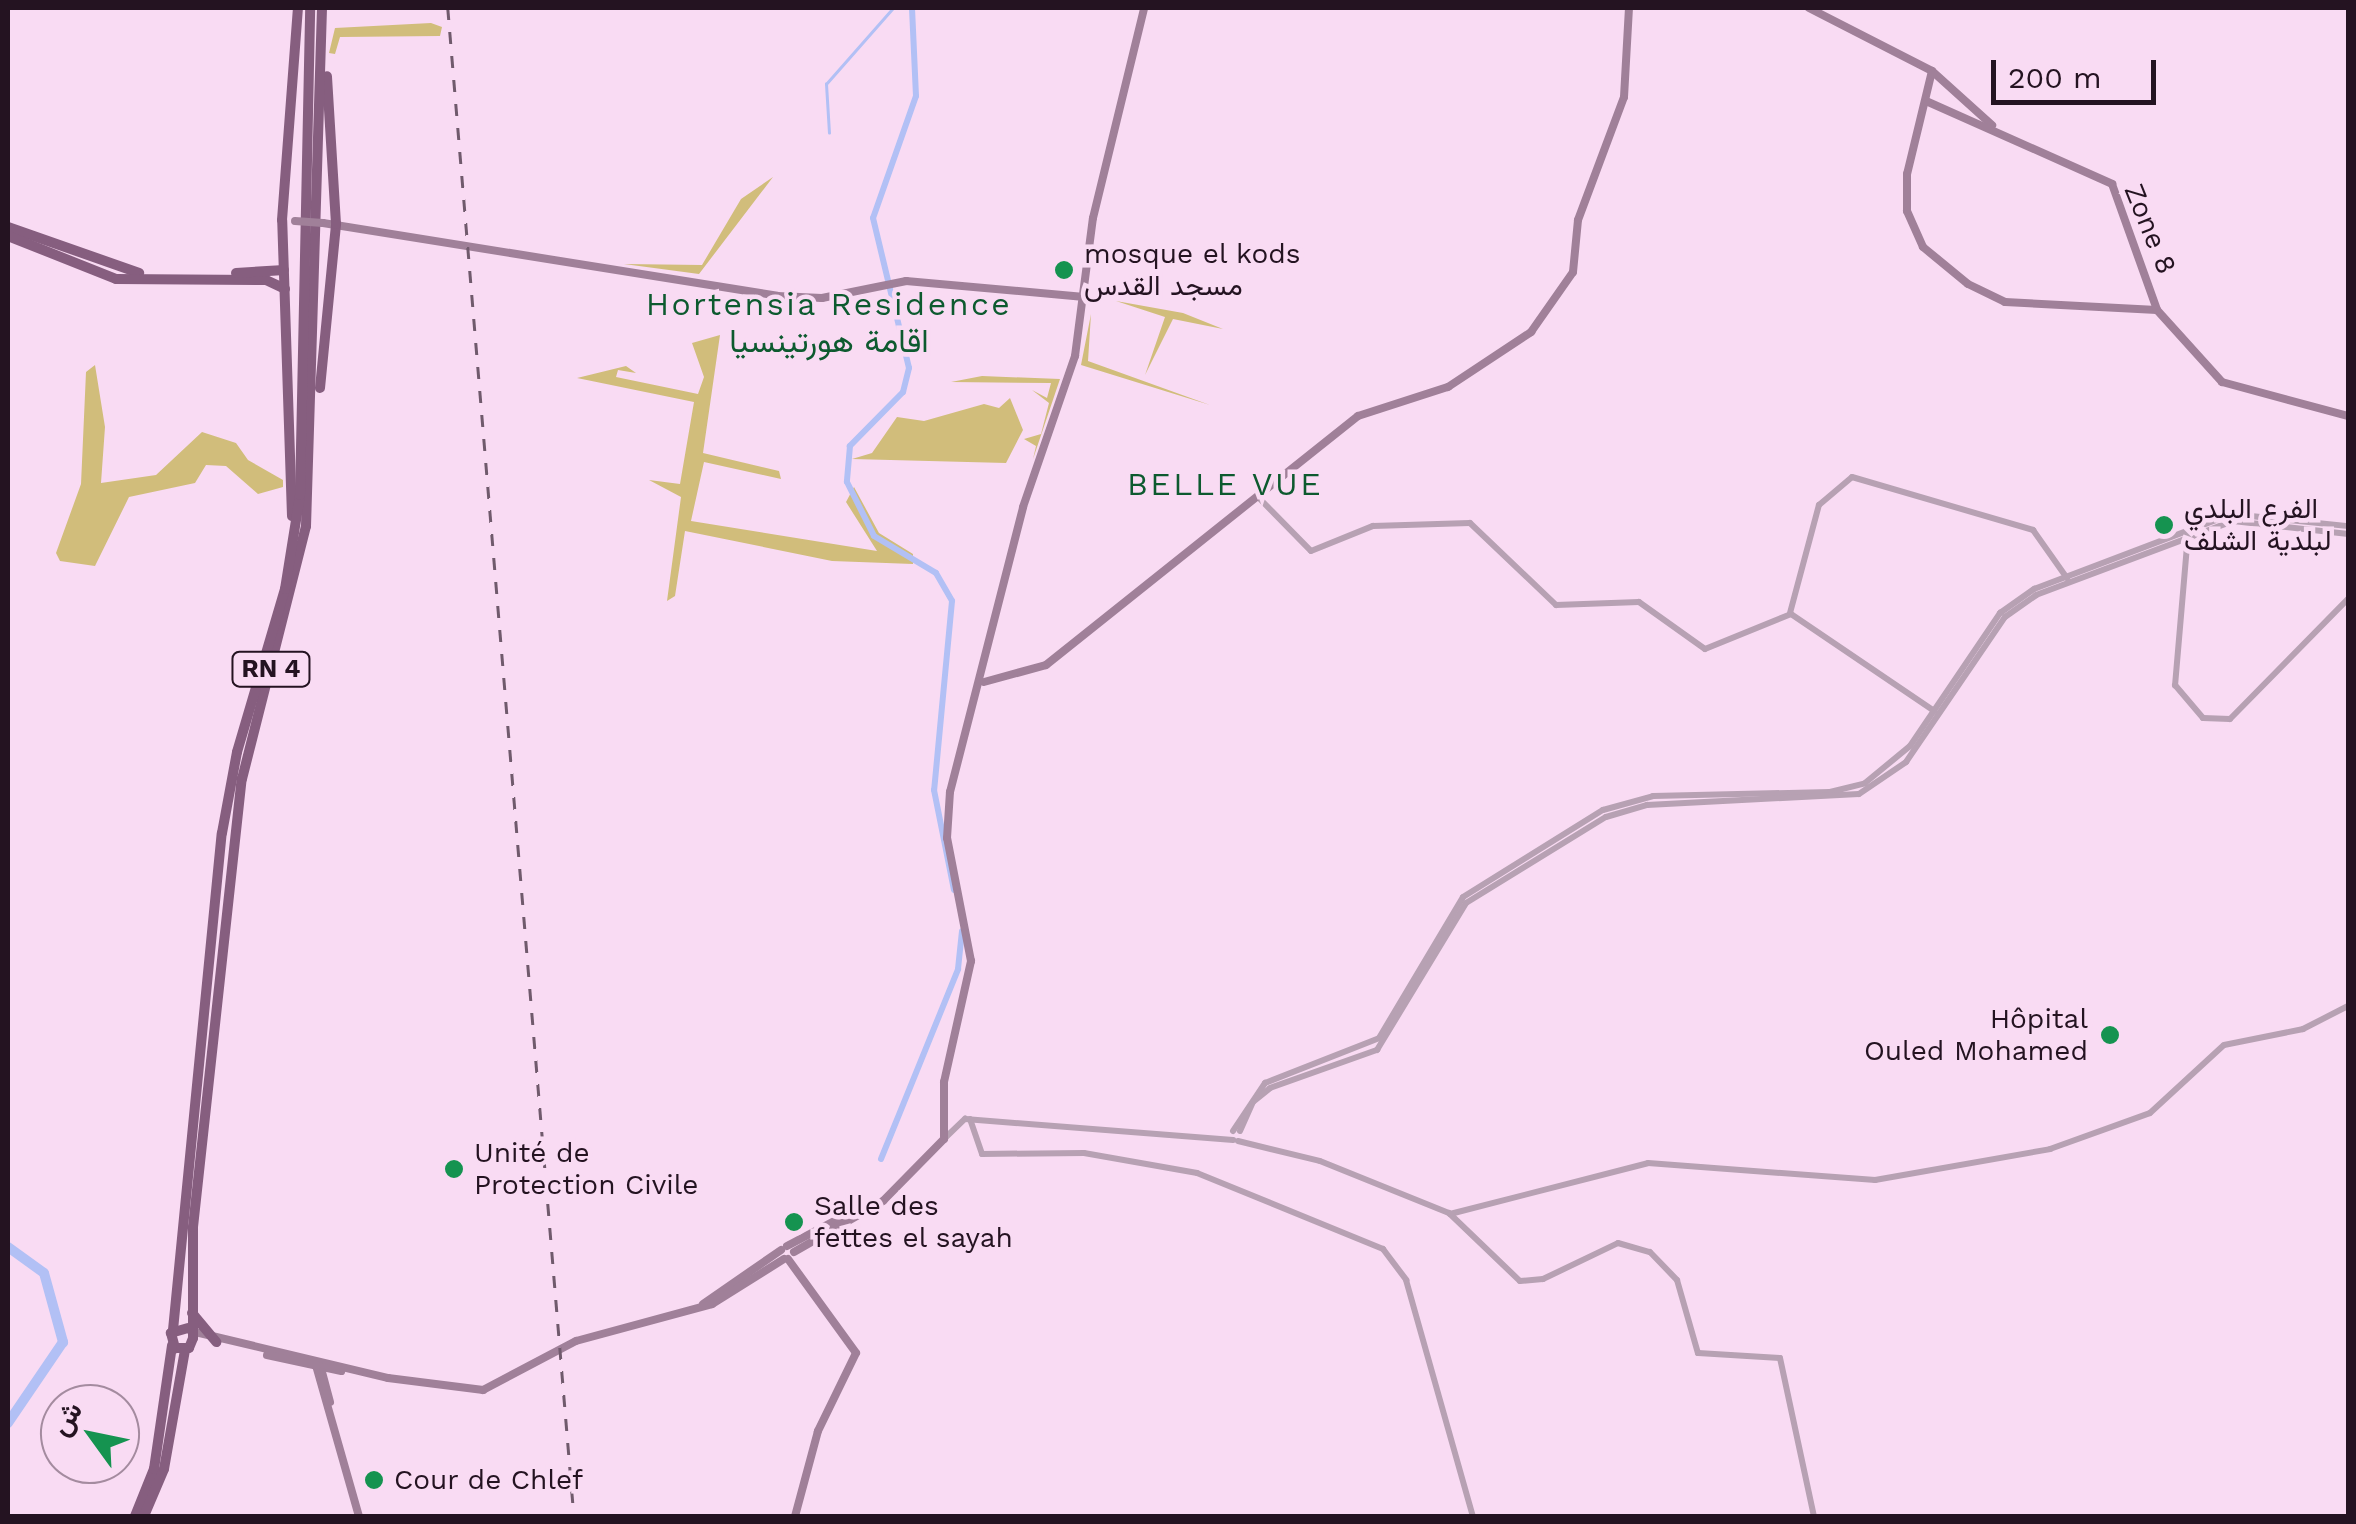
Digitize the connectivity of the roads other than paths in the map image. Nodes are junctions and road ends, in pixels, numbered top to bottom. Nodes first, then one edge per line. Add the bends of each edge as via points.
1 (298, 8) edge
2 (310, 8) edge
3 (322, 8) edge
4 (1144, 8) edge
5 (1629, 8) edge
6 (1809, 8) edge
7 (322, 25) junction
8 (1932, 71) junction
9 (1926, 102) junction
10 (1997, 129) junction
11 (282, 220) junction
12 (330, 223) junction
13 (8, 227) edge
14 (8, 236) edge
15 (284, 270) junction
16 (284, 289) junction
17 (1084, 297) junction
18 (2157, 310) junction
19 (2348, 416) edge
20 (313, 439) junction
21 (1259, 498) junction
22 (2348, 526) edge
23 (2188, 533) junction
24 (2348, 534) edge
25 (293, 544) junction
26 (2068, 578) junction
27 (2348, 600) edge
28 (1790, 614) junction
29 (984, 682) junction
30 (1937, 712) junction
31 (2348, 1006) edge
32 (970, 1119) junction
33 (1236, 1135) junction
34 (944, 1139) junction
35 (1450, 1214) junction
36 (789, 1255) junction
37 (189, 1290) junction
38 (174, 1330) junction
39 (189, 1330) junction
40 (216, 1342) junction
41 (172, 1345) junction
42 (187, 1349) junction
43 (296, 1361) junction
44 (318, 1364) junction
45 (344, 1372) junction
46 (379, 1376) junction
47 (319, 1385) junction
48 (327, 1392) junction
49 (135, 1516) edge
50 (144, 1516) edge
51 (361, 1516) edge
52 (796, 1516) edge
53 (1474, 1516) edge
54 (1814, 1516) edge

1 - 11 highway, RN 4
2 - 25 highway, RN 4
3 - 7 highway, RN 4
4 - 17 main road via 1095,206
5 - 21 main road via 1624,98 1578,220 1570,280 1556,302 1498,360 1431,395 1358,416
6 - 8 main road
7 - 12 highway
7 - 20 highway, RN 4
8 - 9 main road
8 - 10 main road
9 - 10 main road, Zone 8
9 - 18 main road via 1906,192 1914,232 1932,255 2006,302
10 - 18 main road, Zone 8 via 2116,188
11 - 12 main road, bridge
11 - 15 highway, RN 4
12 - 17 main road via 777,296 822,298 911,281
12 - 20 highway
13 - 15 highway via 121,272
14 - 16 highway via 116,279 266,280
15 - 16 highway, RN 4
16 - 25 highway, RN 4
17 - 29 main road
18 - 19 main road via 2222,382
20 - 37 highway, RN 4 via 296,586 239,798
21 - 28 street via 1310,551 1373,526 1470,524 1556,605 1639,602 1705,649
21 - 29 main road via 1046,665
22 - 23 street via 2236,514
23 - 24 street via 2241,520
23 - 26 street
23 - 26 street
23 - 27 street via 2174,685 2203,718 2230,719
25 - 38 highway, RN 4 via 222,833
26 - 28 street via 2033,530 1852,477 1818,505
26 - 30 street via 2000,613
28 - 30 street
29 - 34 main road via 946,814 971,961 944,1082
30 - 33 street via 1891,776 1849,797 1616,808 1470,900 1377,1050 1270,1088 1253,1102
31 - 35 street via 2312,1026 2224,1044 2150,1113 2050,1149 1876,1180 1808,1181 1648,1163
32 - 33 street via 1216,1139
32 - 34 street
32 - 53 street via 982,1154 1084,1153 1197,1173 1383,1249 1406,1280
33 - 35 street
34 - 36 main road via 875,1206
35 - 54 street via 1520,1281 1543,1279 1614,1244 1637,1245 1677,1280 1698,1354 1780,1358
36 - 46 main road via 701,1305 556,1349 493,1387
36 - 52 main road via 856,1353 814,1441
37 - 39 highway, RN 4
37 - 40 highway via 196,1326
38 - 39 highway
38 - 41 highway
39 - 40 main road
39 - 42 highway
40 - 44 main road
41 - 42 highway
41 - 49 highway via 154,1469
42 - 43 main road
42 - 50 highway via 164,1468
43 - 44 main road
43 - 47 main road
44 - 45 main road
44 - 46 main road
44 - 47 main road
44 - 48 main road
45 - 46 main road
45 - 48 main road
47 - 51 main road
48 - 51 main road

